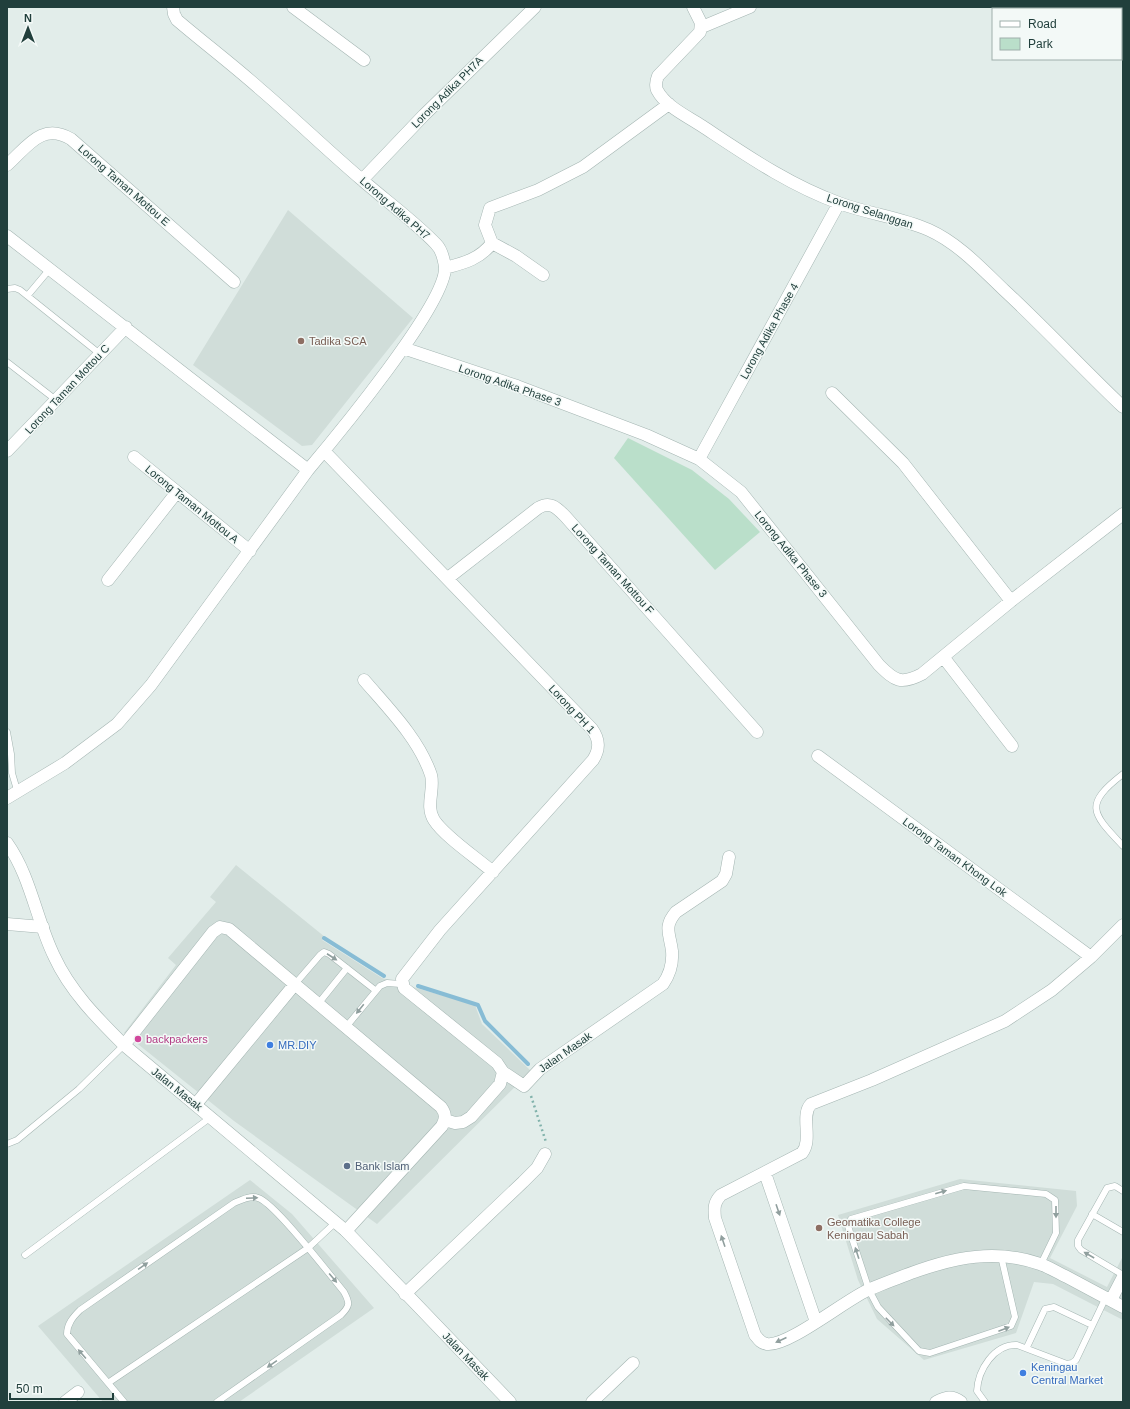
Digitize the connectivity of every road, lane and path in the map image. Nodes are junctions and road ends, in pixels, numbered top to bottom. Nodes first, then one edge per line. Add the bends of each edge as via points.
1 (173, 7) edge
2 (293, 7) edge
3 (535, 7) edge
4 (693, 7) edge
5 (750, 7) edge
6 (702, 27) junction
7 (364, 60) dead end
8 (669, 104) junction
9 (7, 165) edge
10 (362, 180) junction
11 (839, 203) junction
12 (7, 236) edge
13 (492, 243) junction
14 (445, 268) junction
15 (49, 270) junction
16 (543, 275) dead end
17 (234, 282) dead end
18 (7, 289) edge
19 (28, 295) junction
20 (126, 327) junction
21 (403, 348) junction
22 (100, 354) junction
23 (7, 362) edge
24 (832, 393) dead end
25 (56, 400) junction
26 (1123, 407) edge
27 (7, 451) edge
28 (324, 451) junction
29 (134, 456) dead end
30 (699, 460) junction
31 (308, 470) junction
32 (177, 492) junction
33 (1123, 514) edge
34 (250, 551) junction
35 (448, 578) junction
36 (108, 580) dead end
37 (1011, 601) junction
38 (944, 658) junction
39 (364, 680) dead end
40 (7, 732) edge
41 (757, 732) dead end
42 (1012, 746) dead end
43 (818, 756) dead end
44 (1123, 774) edge
45 (17, 790) junction
46 (7, 798) edge
47 (7, 842) edge
48 (1123, 846) edge
49 (729, 857) dead end
50 (493, 872) junction
51 (7, 924) edge
52 (1123, 925) edge
53 (43, 927) junction
54 (1091, 957) junction
55 (347, 968) junction
56 (294, 984) junction
57 (401, 984) junction
58 (375, 990) junction
59 (318, 1004) junction
60 (346, 1027) junction
61 (124, 1045) junction
62 (503, 1072) junction
63 (524, 1086) junction
64 (196, 1104) junction
65 (211, 1117) junction
66 (445, 1120) junction
67 (7, 1144) edge
68 (546, 1154) joint
69 (765, 1173) junction
70 (1123, 1190) edge
71 (1092, 1214) junction
72 (336, 1222) junction
73 (346, 1231) junction
74 (1123, 1232) edge
75 (308, 1248) junction
76 (25, 1255) dead end
77 (1002, 1256) junction
78 (1041, 1264) junction
79 (1123, 1276) edge
80 (869, 1290) junction
81 (405, 1294) junction
82 (1108, 1299) junction
83 (1123, 1307) edge
84 (816, 1322) junction
85 (1092, 1325) junction
86 (1027, 1348) junction
87 (633, 1363) dead end
88 (108, 1383) junction
89 (78, 1392) dead end
90 (65, 1402) edge
91 (124, 1402) edge
92 (217, 1402) edge
93 (510, 1402) edge
94 (592, 1402) edge
95 (936, 1402) edge
96 (960, 1402) edge
97 (985, 1402) edge

1 - 10 street, Lorong Adika PH7 via 177,20 260,88
2 - 7 street
3 - 10 street, Lorong Adika PH7A via 424,115
4 - 6 street
5 - 6 street
6 - 8 street, Lorong Selanggan via 697,36 658,76 657,89
8 - 11 street, Lorong Selanggan via 762,166
8 - 13 street via 583,167 538,190 490,208 485,225
9 - 17 street, Lorong Taman Mottou E via 35,139 52,132 62,134 71,139
10 - 14 street, Lorong Adika PH7 via 437,246
11 - 26 street, Lorong Selanggan via 930,231 954,246 976,263 1038,322
11 - 30 street, Lorong Adika Phase 4
12 - 15 street
13 - 14 street via 485,253 468,262
13 - 16 street
14 - 21 street via 439,290
15 - 19 lane
15 - 20 street
18 - 19 lane via 15,288
19 - 22 lane
20 - 22 street, Lorong Taman Mottou C
20 - 31 street
21 - 28 street
21 - 30 street, Lorong Adika Phase 3 via 517,386 646,435
22 - 25 street, Lorong Taman Mottou C
23 - 25 lane
24 - 37 street via 903,463
25 - 27 street, Lorong Taman Mottou C
28 - 31 street
28 - 35 street, Lorong PH 1
29 - 32 street, Lorong Taman Mottou A
30 - 38 street, Lorong Adika Phase 3 via 741,492 888,674 896,680 909,681
31 - 34 street
32 - 34 street, Lorong Taman Mottou A
32 - 36 street
33 - 37 street, Lorong Adika Phase 3
34 - 45 street via 151,685 117,724 65,763
35 - 41 street, Lorong Taman Mottou F via 538,508 550,504 565,516
35 - 50 street, Lorong PH 1 via 592,729 598,739 598,750 593,760
37 - 38 street, Lorong Adika Phase 3
38 - 42 street
39 - 50 street via 405,730 427,764 431,777 430,802 433,819 441,829
40 - 45 lane via 12,773
43 - 54 street, Lorong Taman Khong Lok
44 - 48 lane via 1099,795 1096,815
45 - 46 street
47 - 53 street, Jalan Masak via 22,868
49 - 63 street, Jalan Masak via 722,881 670,918 668,936 672,950 671,969 664,984 540,1069
50 - 57 street, Lorong PH 1 via 440,930 404,974
51 - 53 street
52 - 54 street
53 - 61 street, Jalan Masak via 54,956 78,995
54 - 69 street via 1052,990 1005,1020 872,1080 811,1104 806,1111 805,1150
56 -> 55 lane via 324,952
55 - 58 lane
55 - 59 lane
56 - 59 street
56 - 61 street via 229,929 220,927 213,932
56 - 64 street
57 - 58 lane via 387,983
57 - 62 street via 497,1063
58 -> 60 lane
59 - 60 street
60 - 66 street via 441,1107 445,1113
61 - 64 street, Jalan Masak
61 - 67 lane via 79,1089 18,1140
62 - 63 street
62 - 66 street via 500,1084 470,1117 463,1122 455,1123
63 - 68 path via 530,1093 546,1139
64 - 65 street, Jalan Masak
65 - 72 street, Jalan Masak
65 - 76 lane
66 - 73 street
68 - 81 street via 523,1182
69 -> 84 street
84 -> 69 street via 778,1343 760,1342 755,1335 715,1218 714,1207 721,1195
70 - 71 lane via 1115,1186 1107,1188
71 - 74 lane
79 -> 71 lane via 1078,1246 1078,1240
72 - 73 street, Jalan Masak
72 - 75 lane
73 - 81 street, Jalan Masak
75 - 88 lane
88 -> 75 lane via 73,1343 67,1334 67,1327 80,1310 192,1232 234,1204 248,1198 258,1198 273,1208
75 -> 92 lane via 344,1292 349,1302 348,1308
77 - 78 street via 1012,1256
77 - 80 street via 965,1257
80 -> 77 lane via 881,1313 920,1351 930,1353 1011,1326 1015,1317
80 -> 78 lane via 848,1226 851,1218 964,1186 1050,1196 1055,1200 1056,1233
78 - 82 street
79 - 82 street
80 - 84 street
81 - 93 street, Jalan Masak
82 - 83 street
82 - 85 lane
85 - 86 lane via 1076,1360 1072,1363 1067,1364
85 - 86 lane via 1054,1307 1048,1307
86 - 97 lane via 1010,1345 994,1353 977,1383 977,1391
87 - 94 street
88 - 91 lane
89 - 90 street
95 - 96 street via 947,1397

